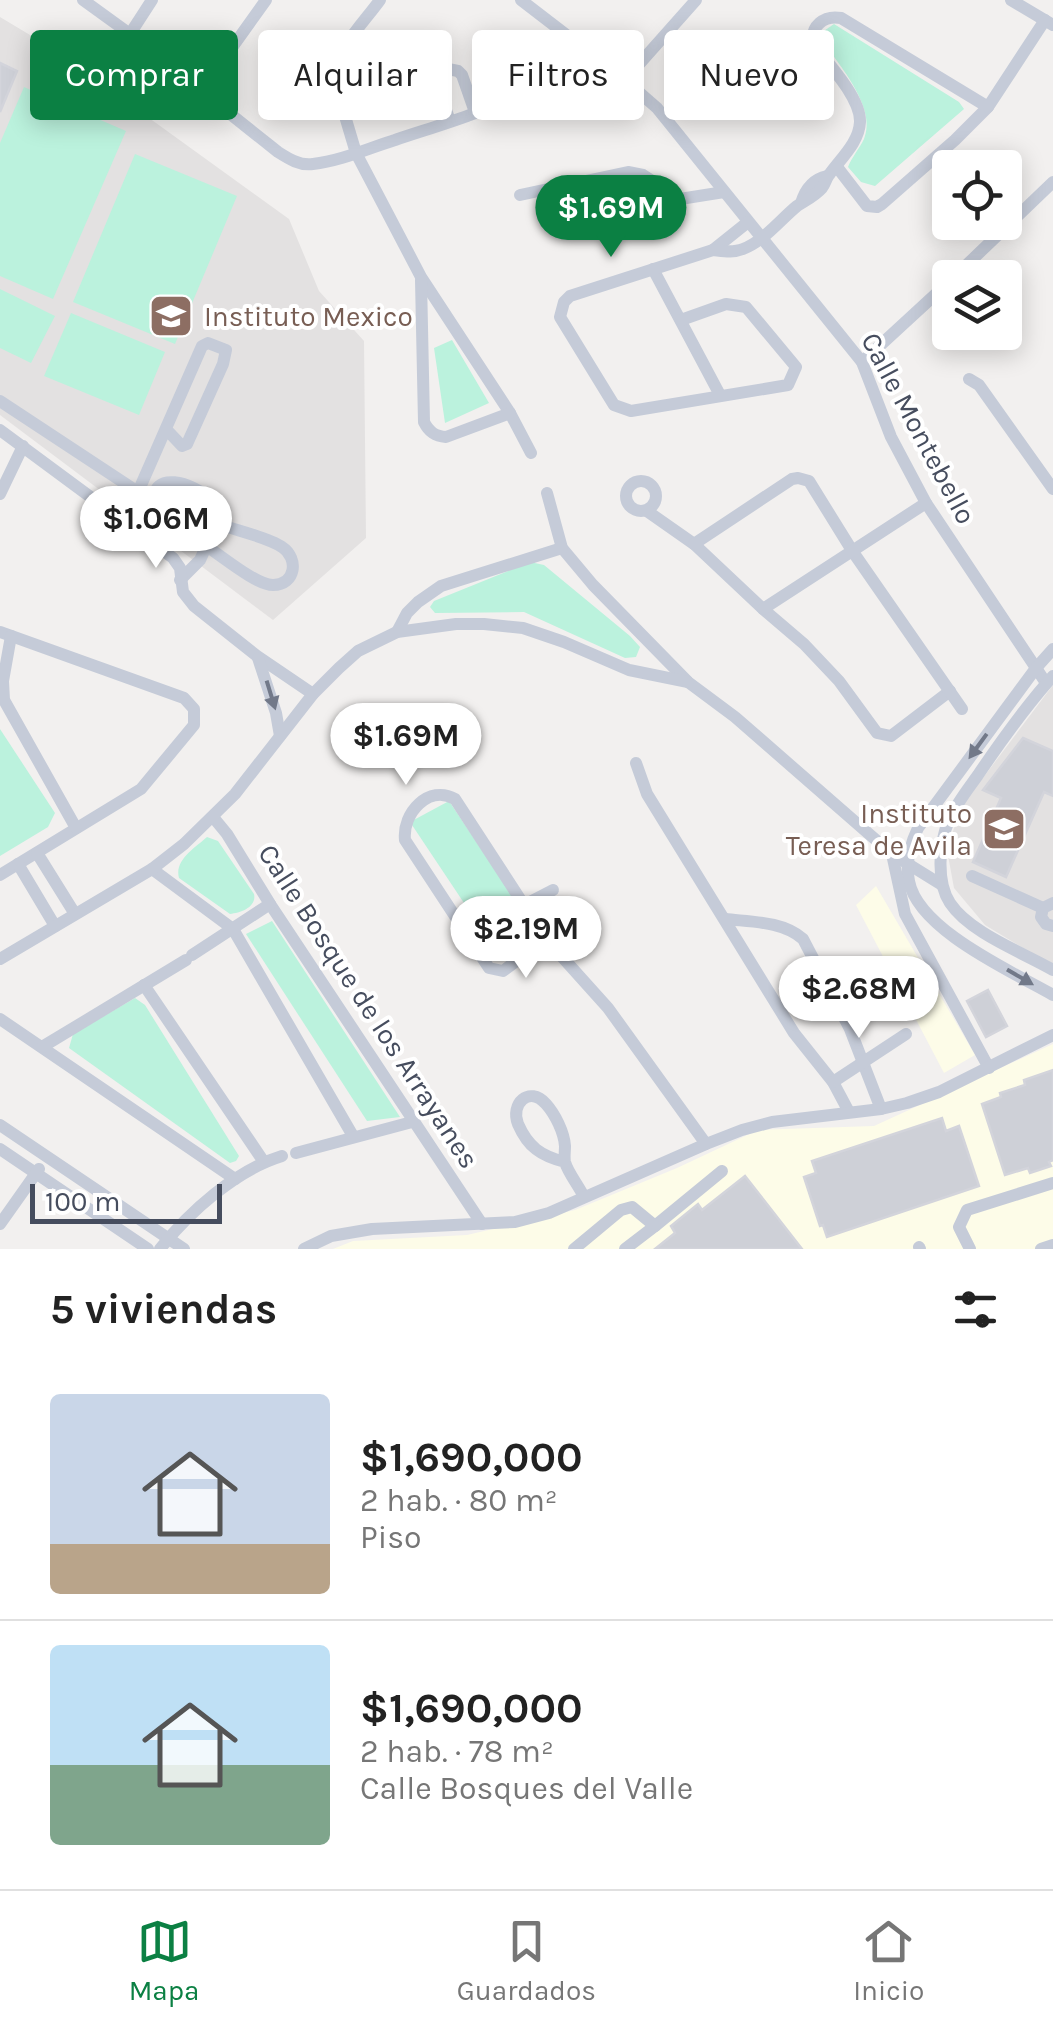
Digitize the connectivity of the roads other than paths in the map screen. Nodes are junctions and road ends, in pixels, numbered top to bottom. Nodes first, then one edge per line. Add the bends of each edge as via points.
1 (83, 0) edge
2 (152, 0) edge
3 (266, 0) edge
4 (380, 0) edge
5 (521, 0) edge
6 (696, 0) edge
7 (1011, 0) edge
8 (1049, 23) edge
9 (124, 30) edge
10 (133, 30) edge
11 (561, 30) edge
12 (238, 40) edge
13 (644, 59) edge
14 (644, 97) edge
15 (472, 103) edge
16 (988, 106) junction
17 (472, 113) edge
18 (237, 120) edge
19 (450, 121) junction
20 (356, 153) junction
21 (832, 172) junction
22 (1053, 182) edge
23 (724, 192) junction
24 (520, 195) dead end
25 (748, 222) junction
26 (762, 238) junction
27 (712, 250) junction
28 (972, 260) edge
29 (653, 269) junction
30 (421, 277) junction
31 (932, 297) edge
32 (681, 320) junction
33 (862, 362) junction
34 (969, 379) dead end
35 (720, 395) junction
36 (0, 401) edge
37 (510, 414) junction
38 (166, 429) junction
39 (0, 430) edge
40 (23, 446) junction
41 (531, 453) dead end
42 (1048, 474) edge
43 (1053, 488) edge
44 (138, 492) junction
45 (547, 493) dead end
46 (0, 494) edge
47 (151, 500) junction
48 (926, 504) junction
49 (647, 511) dead end
50 (118, 517) junction
51 (211, 535) junction
52 (694, 544) junction
53 (562, 548) junction
54 (853, 552) junction
55 (180, 580) junction
56 (762, 609) junction
57 (397, 632) junction
58 (5, 634) edge
59 (1053, 649) edge
60 (258, 656) junction
61 (1036, 668) junction
62 (1050, 679) edge
63 (688, 682) junction
64 (950, 691) junction
65 (313, 694) junction
66 (962, 709) dead end
67 (280, 736) junction
68 (636, 764) dead end
69 (213, 818) junction
70 (76, 828) junction
71 (37, 852) junction
72 (892, 854) junction
73 (18, 864) junction
74 (908, 864) junction
75 (152, 869) junction
76 (0, 875) edge
77 (972, 876) dead end
78 (942, 885) junction
79 (553, 890) dead end
80 (270, 904) junction
81 (524, 905) junction
82 (1048, 905) edge
83 (76, 914) junction
84 (725, 919) junction
85 (56, 926) junction
86 (1053, 926) edge
87 (233, 929) junction
88 (546, 939) junction
89 (0, 959) edge
90 (1050, 963) edge
91 (144, 985) junction
92 (1053, 995) edge
93 (0, 1018) edge
94 (906, 1034) dead end
95 (1053, 1035) edge
96 (42, 1047) junction
97 (863, 1064) junction
98 (989, 1068) junction
99 (833, 1082) junction
100 (882, 1108) junction
101 (849, 1112) junction
102 (412, 1122) junction
103 (0, 1124) edge
104 (353, 1136) junction
105 (706, 1144) junction
106 (0, 1149) edge
107 (48, 1157) junction
108 (264, 1162) junction
109 (565, 1162) junction
110 (722, 1171) dead end
111 (36, 1174) junction
112 (235, 1179) junction
113 (1053, 1182) edge
114 (584, 1196) junction
115 (0, 1224) edge
116 (482, 1224) junction
117 (655, 1226) junction
118 (164, 1244) edge
119 (1053, 1245) edge
120 (148, 1249) edge
121 (184, 1249) edge
122 (304, 1249) edge
123 (574, 1249) edge
124 (625, 1249) edge
125 (970, 1249) edge
126 (1041, 1249) edge

1 - 9 street
2 - 10 street
3 - 12 street
4 - 20 street via 338,58 333,76
5 - 11 street, Calle Montebello
6 - 13 street
7 - 8 street
8 - 16 street
14 - 23 street, Calle Montebello
15 - 19 street via 458,71 439,75
16 - 21 street via 882,204 862,202
16 - 21 street via 830,17 817,26 813,44 849,92 860,122
17 - 19 street
18 - 20 street via 295,162
19 - 20 street
20 - 30 street
21 - 26 street
22 - 28 street
23 - 24 street via 680,199 628,172
23 - 25 street, Calle Montebello
25 - 26 street, Calle Montebello
25 - 27 street
26 - 27 street via 740,251
26 - 33 street, Calle Montebello
27 - 29 street
29 - 32 street
29 - 35 street via 570,296 560,317 619,409
30 - 37 street
30 - 37 street via 427,427 446,437
31 - 33 street
32 - 35 street
32 - 35 street via 726,304 746,307 796,367 788,385
33 - 48 street, Calle Montebello
34 - 42 street
36 - 44 street
37 - 41 street
38 - 38 street via 205,343 226,350 187,444
38 - 44 street
39 - 40 street
40 - 46 street
40 - 50 street
42 - 43 street
44 - 47 street
44 - 50 street
45 - 53 street
47 - 51 street
47 - 51 street via 160,485 174,481 206,496 218,510
48 - 54 street
48 - 61 street, Calle Montebello
49 - 52 street
50 - 55 street via 173,558
51 - 51 street via 261,582 291,577 292,556 282,546
51 - 55 street via 200,560
52 - 54 street via 798,478 809,482
52 - 56 street
53 - 57 street via 441,586 407,613
53 - 63 street
54 - 56 street
54 - 64 street
55 - 60 street via 194,606
56 - 64 street via 826,667 882,736
57 - 63 street via 456,624 524,628 629,670
57 - 65 street via 358,652
58 - 70 street via 7,709
58 - 70 street via 184,698 194,709 190,732 141,789
59 - 61 street
60 - 65 street
60 -> 67 street
61 - 62 street, Calle Montebello
61 -> 74 street via 918,828
62 - 78 street via 949,820
63 - 72 street
64 - 66 street
65 - 67 street
67 - 69 street
68 - 84 street via 647,794
69 - 75 street
69 - 80 street, Calle Bosque de los Arrayanes
70 - 71 street
71 - 73 street
71 - 83 street
72 - 74 street
72 - 98 street via 905,914
73 - 76 street
73 - 85 street
74 - 78 street
74 -> 92 street via 914,894 938,924
75 - 83 street
75 - 87 street
77 - 82 street
78 - 90 street via 969,922
79 - 81 street
80 - 87 street
80 - 102 street, Calle Bosque de los Arrayanes
81 - 88 street
81 - 88 street via 456,799 433,795 411,811 405,840 489,968 503,971
82 - 86 street via 1043,921
83 - 85 street
84 - 97 street via 782,926 803,939
84 - 99 street via 794,1033
85 - 89 street
87 - 91 street
87 - 104 street
88 - 105 street via 608,1008
91 - 96 street
91 - 108 street
93 - 96 street
94 - 97 street
95 - 98 street
96 - 112 street
97 - 99 street
97 - 100 street
98 - 100 street via 940,1092
99 - 101 street
100 - 101 street
101 - 105 street via 772,1122
102 - 104 street
102 - 116 street, Calle Bosque de los Arrayanes
103 - 107 street
104 - 108 street
105 - 114 street
106 - 111 street
107 - 111 street
107 - 118 street
108 - 112 street
109 - 109 street via 564,1136 552,1112 538,1097 522,1098 516,1121 527,1142
109 - 114 street
110 - 117 street
111 - 115 street
111 - 120 street
112 - 118 street
113 - 125 street via 966,1210 959,1227
114 - 116 street via 549,1213
116 - 122 street via 372,1229
117 - 123 street via 626,1207
117 - 124 street
118 - 121 street
119 - 126 street

